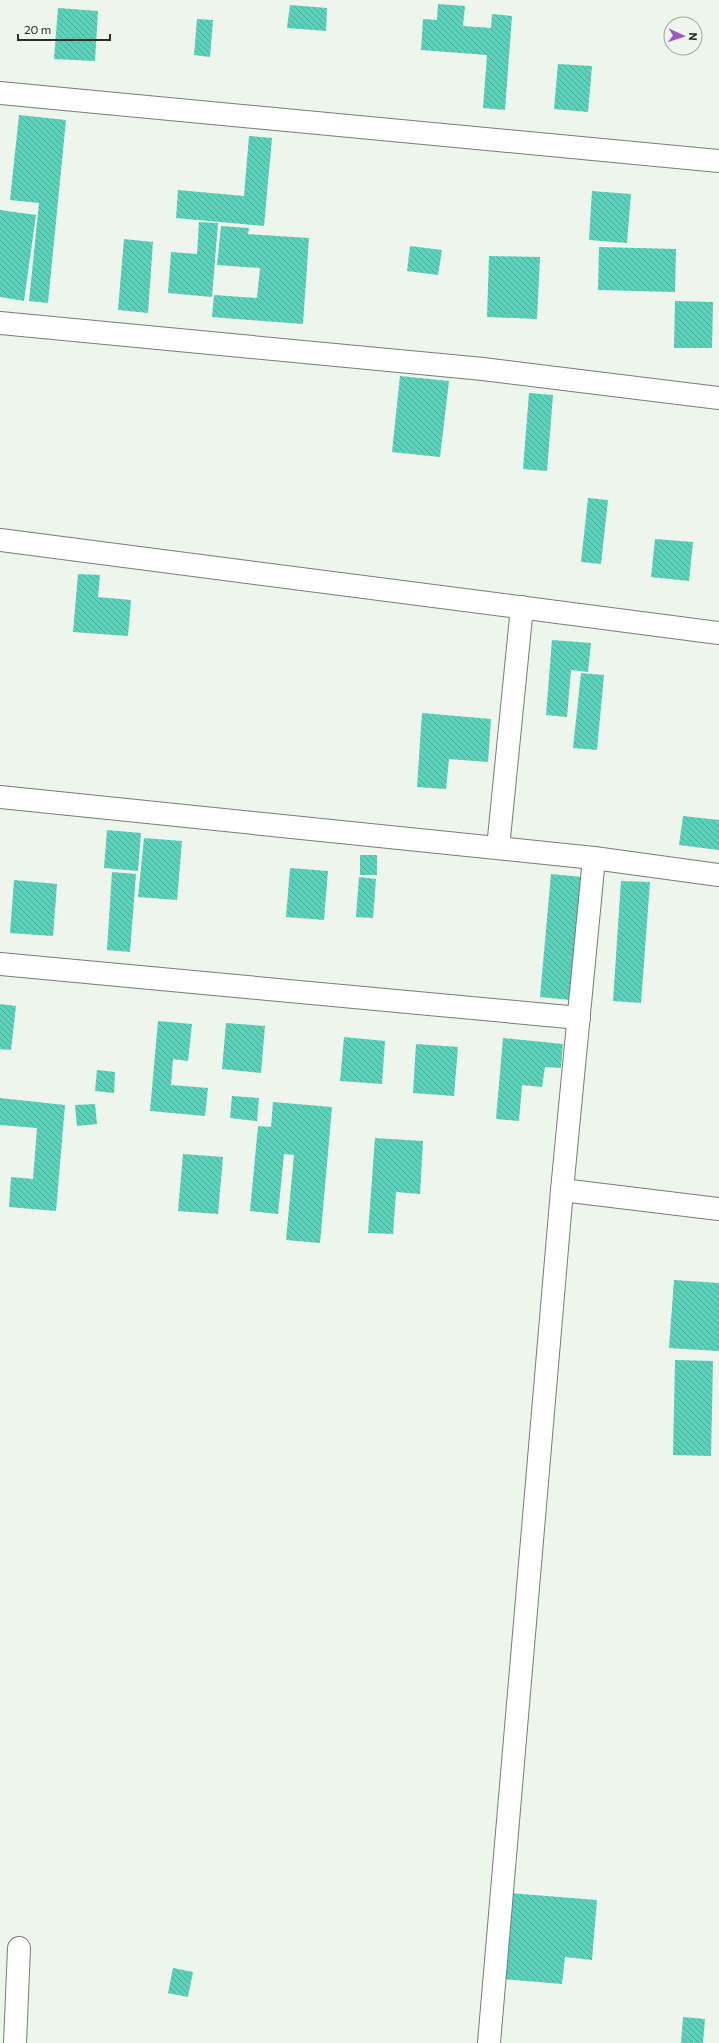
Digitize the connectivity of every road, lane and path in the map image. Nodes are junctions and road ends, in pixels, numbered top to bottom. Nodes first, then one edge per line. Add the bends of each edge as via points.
1 (0, 93) edge
2 (719, 161) edge
3 (0, 323) edge
4 (719, 398) edge
5 (0, 540) edge
6 (522, 607) junction
7 (719, 633) edge
8 (0, 797) edge
9 (498, 848) junction
10 (594, 858) junction
11 (719, 875) edge
12 (0, 964) edge
13 (579, 1018) junction
14 (562, 1190) junction
15 (719, 1209) edge
16 (19, 1948) dead end
17 (15, 2043) edge
18 (489, 2043) edge

1 - 2 street
3 - 4 street via 483,369
5 - 6 street
6 - 7 street
6 - 9 street
8 - 9 street
9 - 10 street
10 - 11 street
10 - 13 street
12 - 13 street
13 - 14 street
14 - 15 street
14 - 18 street
16 - 17 street

